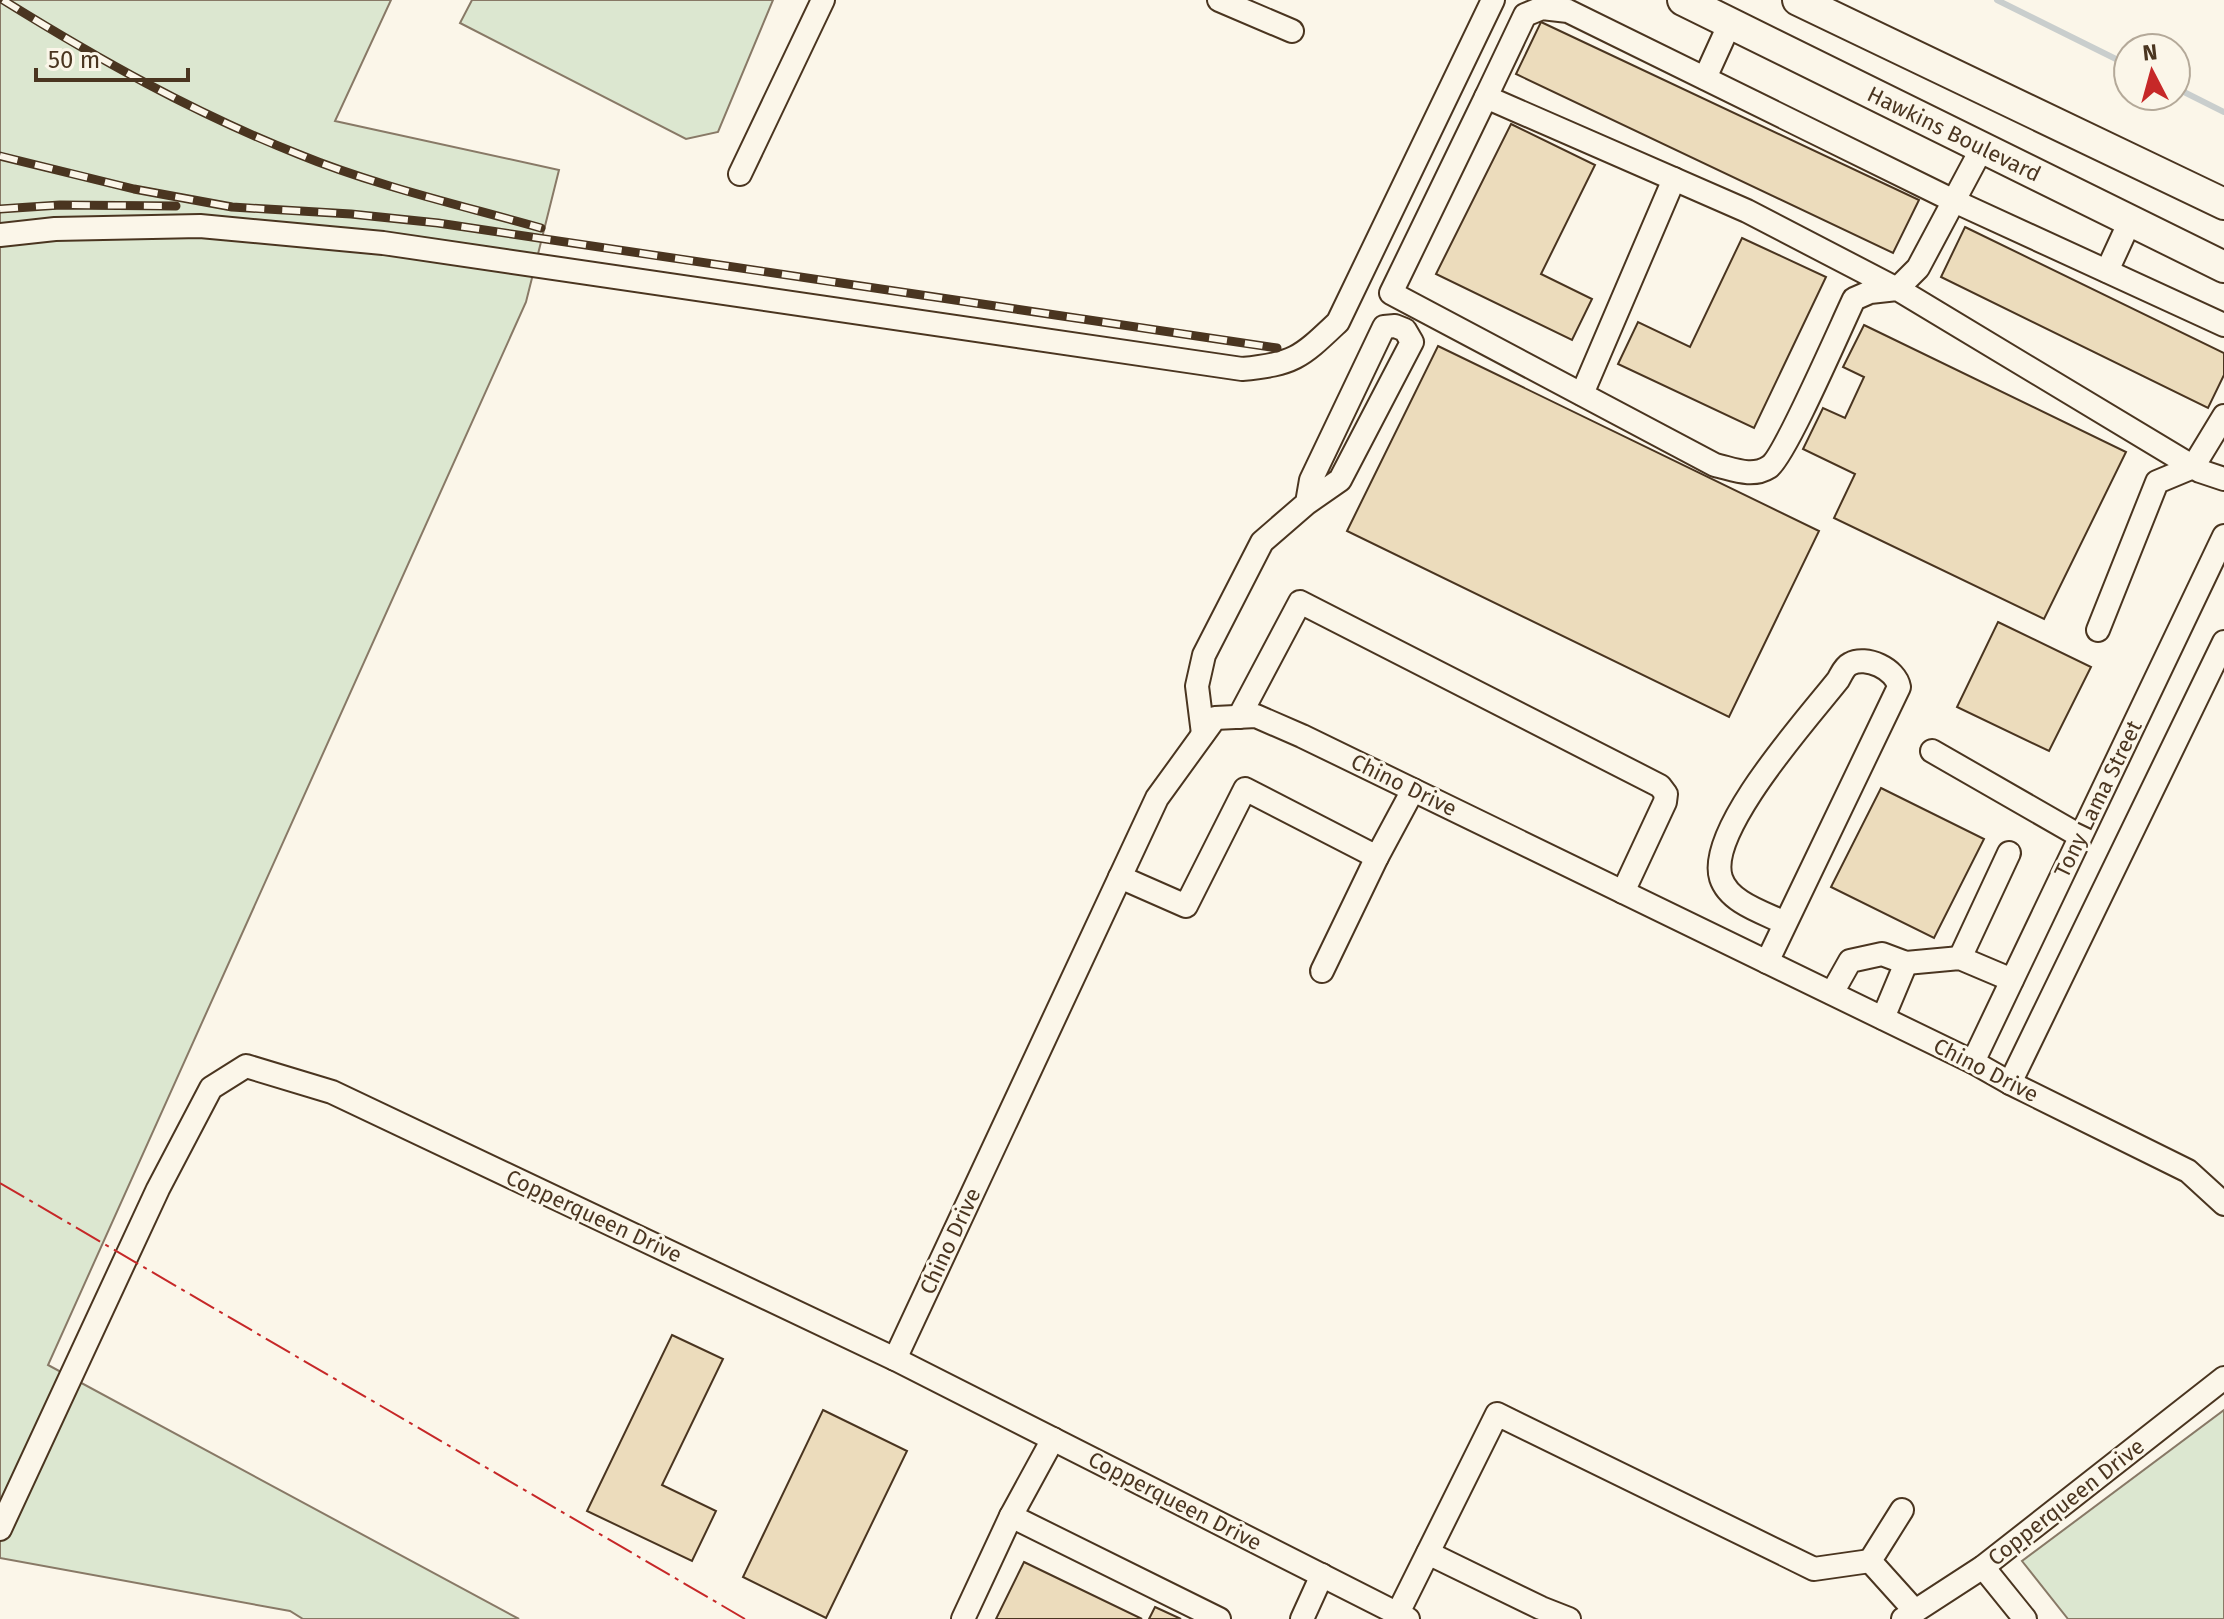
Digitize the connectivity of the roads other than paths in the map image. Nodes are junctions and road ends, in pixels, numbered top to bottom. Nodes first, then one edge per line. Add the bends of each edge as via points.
1 (823, 0) edge
2 (1219, 0) edge
3 (1493, 0) edge
4 (1683, 0) edge
5 (1798, 0) edge
6 (1730, 23) junction
7 (1292, 31) dead end
8 (1705, 78) junction
9 (1486, 97) junction
10 (1982, 148) junction
11 (740, 174) dead end
12 (1674, 179) junction
13 (1954, 201) junction
14 (2224, 204) edge
15 (2130, 221) junction
16 (0, 235) edge
17 (2224, 267) edge
18 (2107, 271) junction
19 (1897, 289) junction
20 (2224, 325) edge
21 (1582, 394) junction
22 (2224, 416) edge
23 (2193, 467) junction
24 (2224, 479) edge
25 (1307, 503) junction
26 (2224, 536) edge
27 (2098, 630) dead end
28 (2222, 650) edge
29 (1239, 717) junction
30 (1203, 734) junction
31 (1932, 751) dead end
32 (1413, 790) junction
33 (2080, 836) junction
34 (2009, 853) dead end
35 (1377, 857) junction
36 (1120, 877) junction
37 (1623, 892) junction
38 (1785, 923) junction
39 (1960, 958) junction
40 (1767, 962) junction
41 (1906, 963) junction
42 (1322, 971) dead end
43 (2012, 980) junction
44 (1832, 993) junction
45 (1883, 1018) junction
46 (1973, 1062) junction
47 (2010, 1083) junction
48 (2224, 1204) edge
49 (895, 1359) junction
50 (2224, 1378) edge
51 (1053, 1439) junction
52 (1902, 1510) dead end
53 (1011, 1516) junction
54 (0, 1529) edge
55 (1428, 1553) junction
56 (1870, 1561) junction
57 (1983, 1567) junction
58 (1322, 1575) junction
59 (1909, 1615) edge
60 (1403, 1616) edge
61 (963, 1619) edge
62 (1219, 1619) edge
63 (1302, 1619) edge
64 (1569, 1619) edge
65 (2025, 1619) edge

1 - 11 street
2 - 7 street
3 - 16 street via 1338,322 1301,357 1272,366 1242,369 383,243 200,226
4 - 6 main road, Hawkins Boulevard
5 - 14 main road
6 - 8 street
6 - 10 main road, Hawkins Boulevard
8 - 9 street via 1568,11 1542,8 1525,15
8 - 13 street
9 - 12 street
9 - 21 street via 1391,293
10 - 13 street
10 - 15 main road, Hawkins Boulevard
12 - 19 street
12 - 21 street
13 - 18 street
13 - 19 street via 1918,268
15 - 17 main road, Hawkins Boulevard
15 - 18 street
18 - 20 street
19 - 21 street via 1854,299 1772,466 1754,474 1715,465
19 - 23 street
22 - 23 street
23 - 24 street
23 - 27 street via 2157,482
25 - 25 street via 1340,480 1412,342 1405,330 1384,327 1311,480
25 - 30 street via 1262,542 1204,655 1197,686
26 - 33 street, Tony Lama Street
28 - 47 street, Tony Lama Street
29 - 30 street, Chino Drive via 1215,718
29 - 32 street, Chino Drive via 1256,716
29 - 37 street via 1300,602 1660,786 1665,802
30 - 36 street, Chino Drive via 1157,798
31 - 33 street
32 - 35 street
32 - 37 street, Chino Drive
33 - 43 street, Tony Lama Street
34 - 39 street
35 - 36 street via 1245,789 1186,906
35 - 42 street
36 - 49 street, Chino Drive
37 - 40 street, Chino Drive
38 - 38 street via 1899,687 1898,678 1887,669 1864,661 1846,666 1761,777 1724,839 1721,879 1733,896
38 - 40 street
39 - 41 street
39 - 43 street
40 - 44 street, Chino Drive
41 - 44 street via 1882,954 1850,961
41 - 45 street
43 - 46 street, Tony Lama Street
44 - 45 street, Chino Drive
45 - 46 street, Chino Drive
46 - 47 street, Chino Drive
47 - 48 street, Chino Drive via 2188,1171
49 - 51 street, Copperqueen Drive
49 - 54 street, Copperqueen Drive via 332,1092 246,1066 211,1088 158,1189
50 - 57 street, Copperqueen Drive
51 - 53 street
51 - 58 street, Copperqueen Drive
52 - 56 street
53 - 61 street
53 - 62 street
55 - 56 street via 1497,1414 1814,1569
55 - 60 street
55 - 64 street
56 - 59 street
57 - 59 street, Copperqueen Drive
57 - 65 street
58 - 60 street, Copperqueen Drive
58 - 63 street

